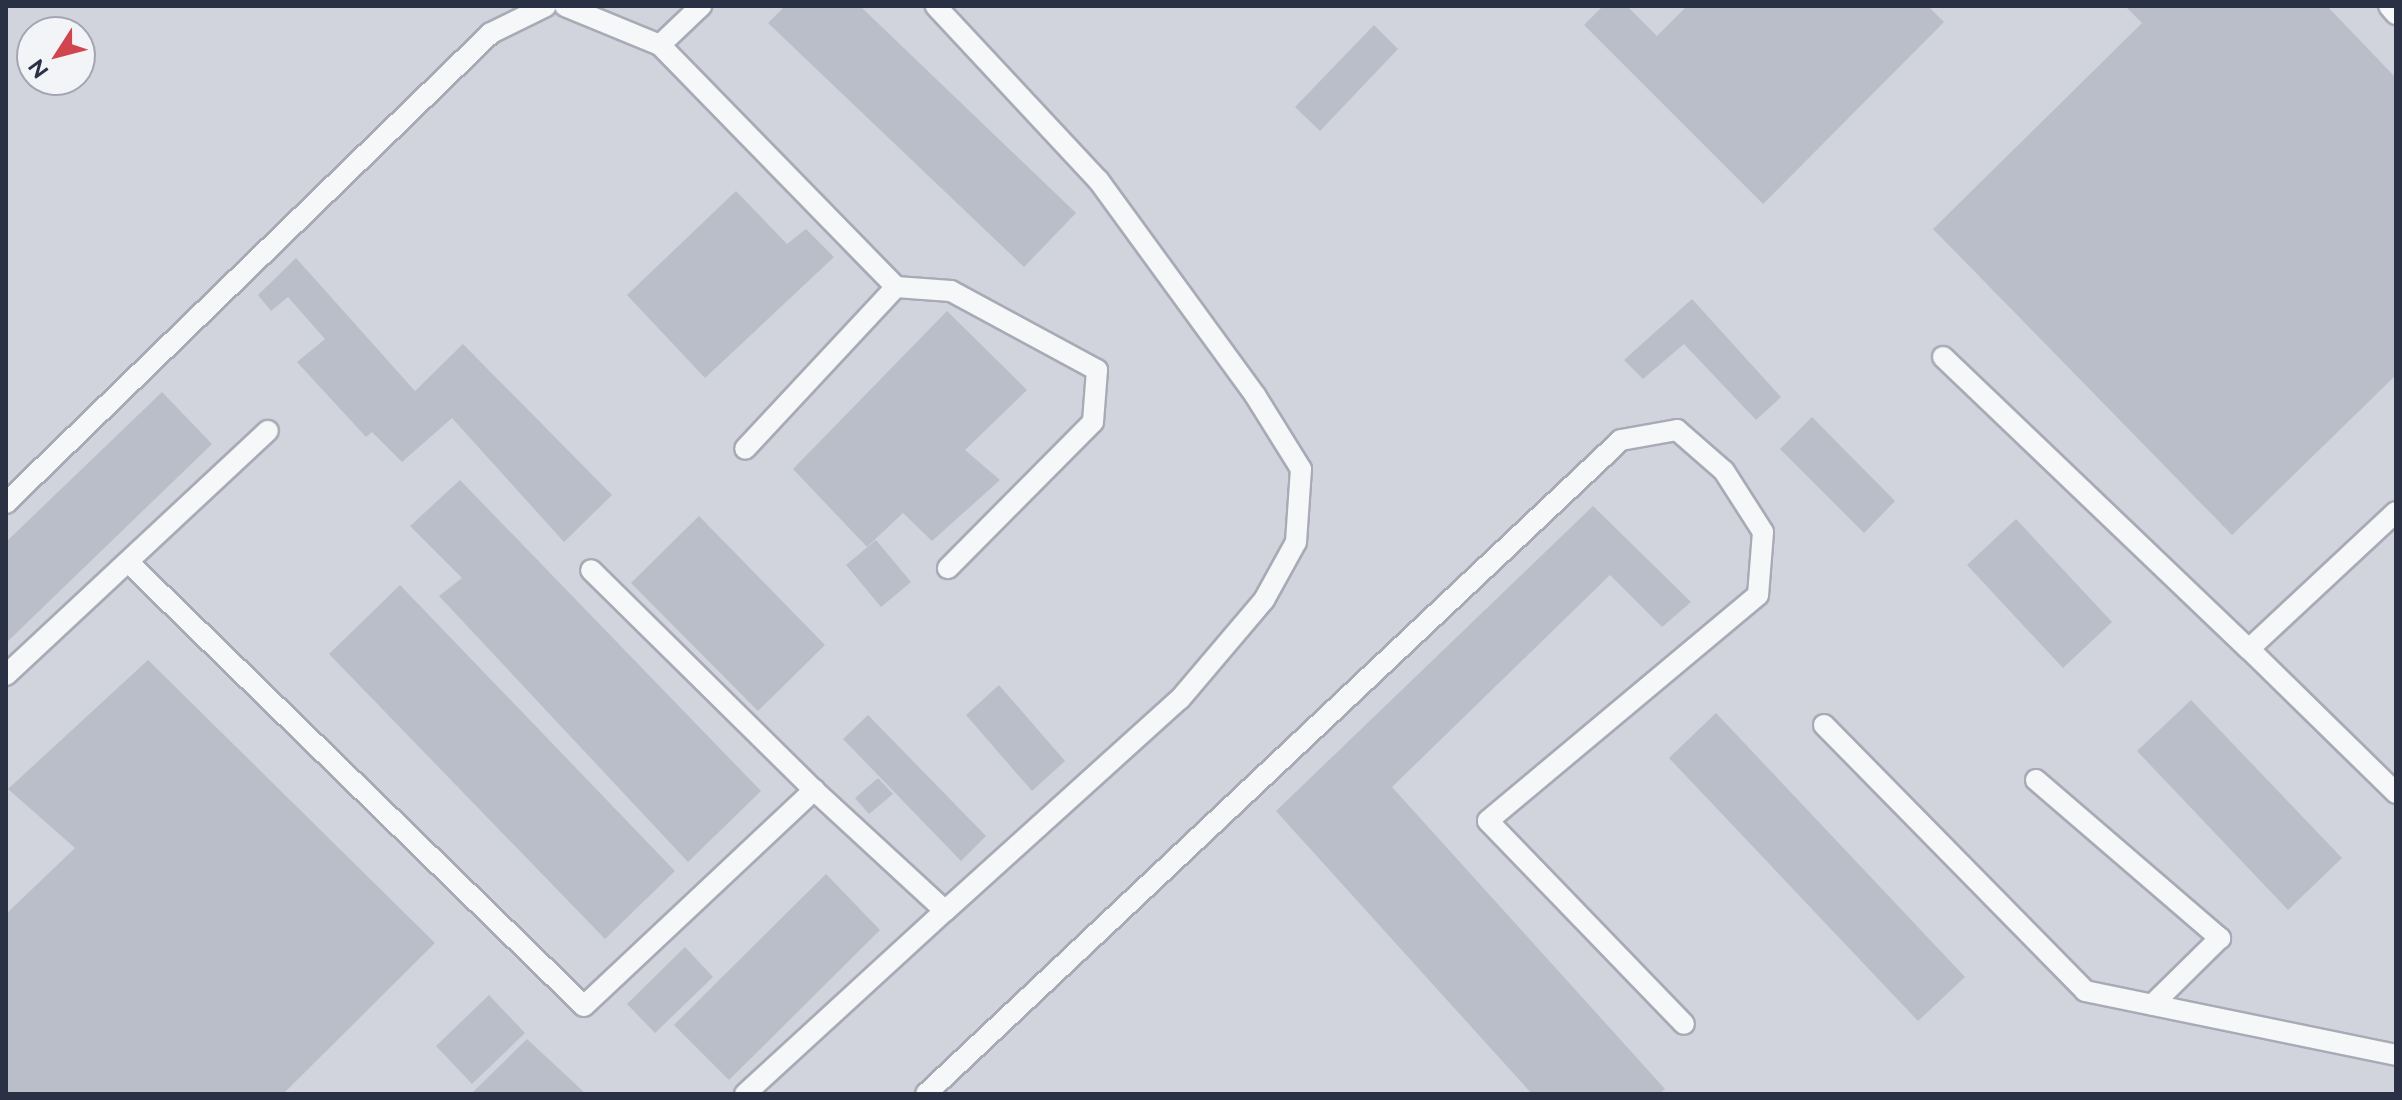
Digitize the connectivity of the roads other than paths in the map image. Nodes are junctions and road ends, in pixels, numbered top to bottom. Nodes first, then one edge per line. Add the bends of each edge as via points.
1 (546, 6) edge
2 (565, 6) edge
3 (701, 6) edge
4 (936, 6) edge
5 (2389, 6) edge
6 (2396, 14) edge
7 (660, 45) junction
8 (896, 287) junction
9 (1943, 357) dead end
10 (268, 431) dead end
11 (745, 449) dead end
12 (6, 503) edge
13 (2396, 512) edge
14 (128, 562) junction
15 (948, 568) dead end
16 (591, 570) dead end
17 (2249, 649) junction
18 (6, 675) edge
19 (1824, 725) dead end
20 (2036, 780) dead end
21 (814, 790) junction
22 (2396, 793) edge
23 (945, 911) junction
24 (2152, 1005) junction
25 (1684, 1024) dead end
26 (2396, 1055) edge
27 (745, 1094) edge
28 (926, 1094) edge

1 - 12 lane via 491,33
2 - 7 lane
3 - 7 lane
4 - 23 lane via 1098,180 1199,313 1301,469 1296,542 1264,600 1180,699
5 - 6 lane
7 - 8 lane
8 - 11 lane
8 - 15 lane via 951,291 1097,370 1093,422
9 - 17 lane
10 - 14 lane
13 - 17 lane
14 - 18 lane
14 - 21 lane via 584,1006
16 - 21 lane
17 - 22 lane
19 - 24 lane via 2085,991
20 - 24 lane via 2220,938
21 - 23 lane
23 - 27 lane
24 - 26 lane
25 - 28 lane via 1488,821 1758,595 1763,532 1724,471 1677,430 1621,440

